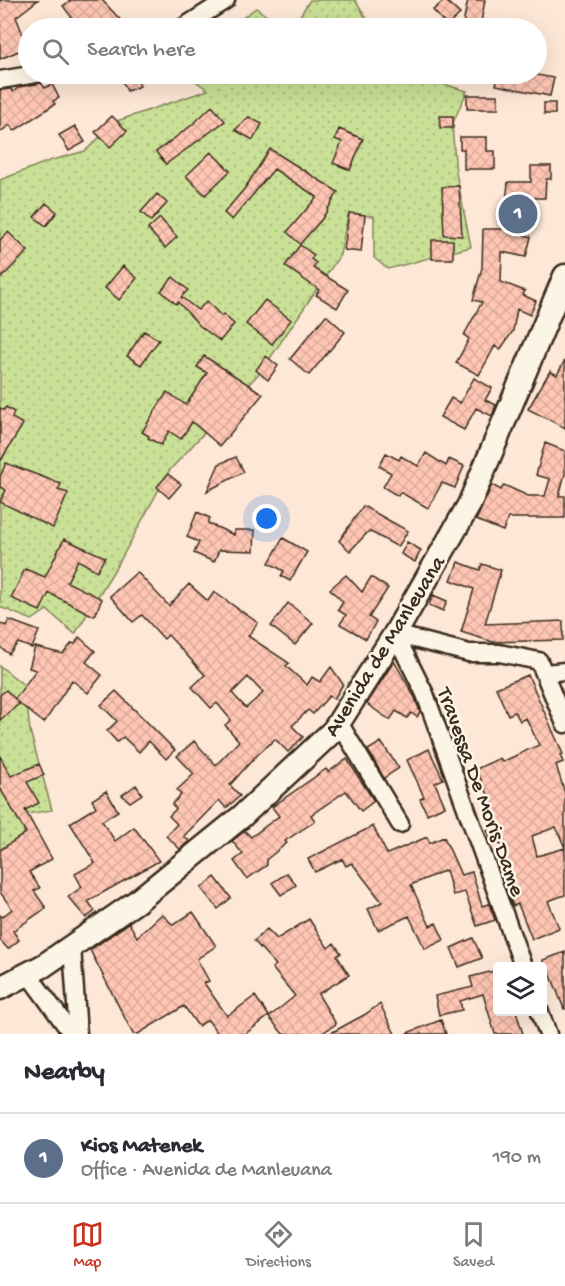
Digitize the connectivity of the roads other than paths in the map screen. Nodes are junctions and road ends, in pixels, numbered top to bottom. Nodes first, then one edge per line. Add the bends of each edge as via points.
1 (226, 0) edge
2 (206, 5) edge
3 (192, 18) edge
4 (18, 77) edge
5 (0, 80) edge
6 (565, 276) edge
7 (395, 634) junction
8 (565, 671) edge
9 (545, 673) junction
10 (338, 721) junction
11 (565, 724) edge
12 (400, 824) dead end
13 (72, 947) junction
14 (522, 962) edge
15 (28, 974) junction
16 (0, 988) edge
17 (542, 1016) edge
18 (72, 1034) edge
19 (78, 1034) edge
20 (548, 1034) edge

1 - 2 street
2 - 3 street
4 - 5 street
6 - 7 street, Avenida de Manleuana via 470,505
7 - 9 street via 469,653 500,653 539,661
7 - 10 street, Avenida de Manleuana
7 - 14 street, Travessa De Moris Dame via 425,694
8 - 9 street
9 - 11 street
10 - 12 street
10 - 13 street, Avenida de Manleuana via 334,730 241,817 136,902
13 - 15 street, Avenida de Manleuana
13 - 19 street
15 - 16 street, Avenida de Manleuana
15 - 18 street
17 - 20 street

